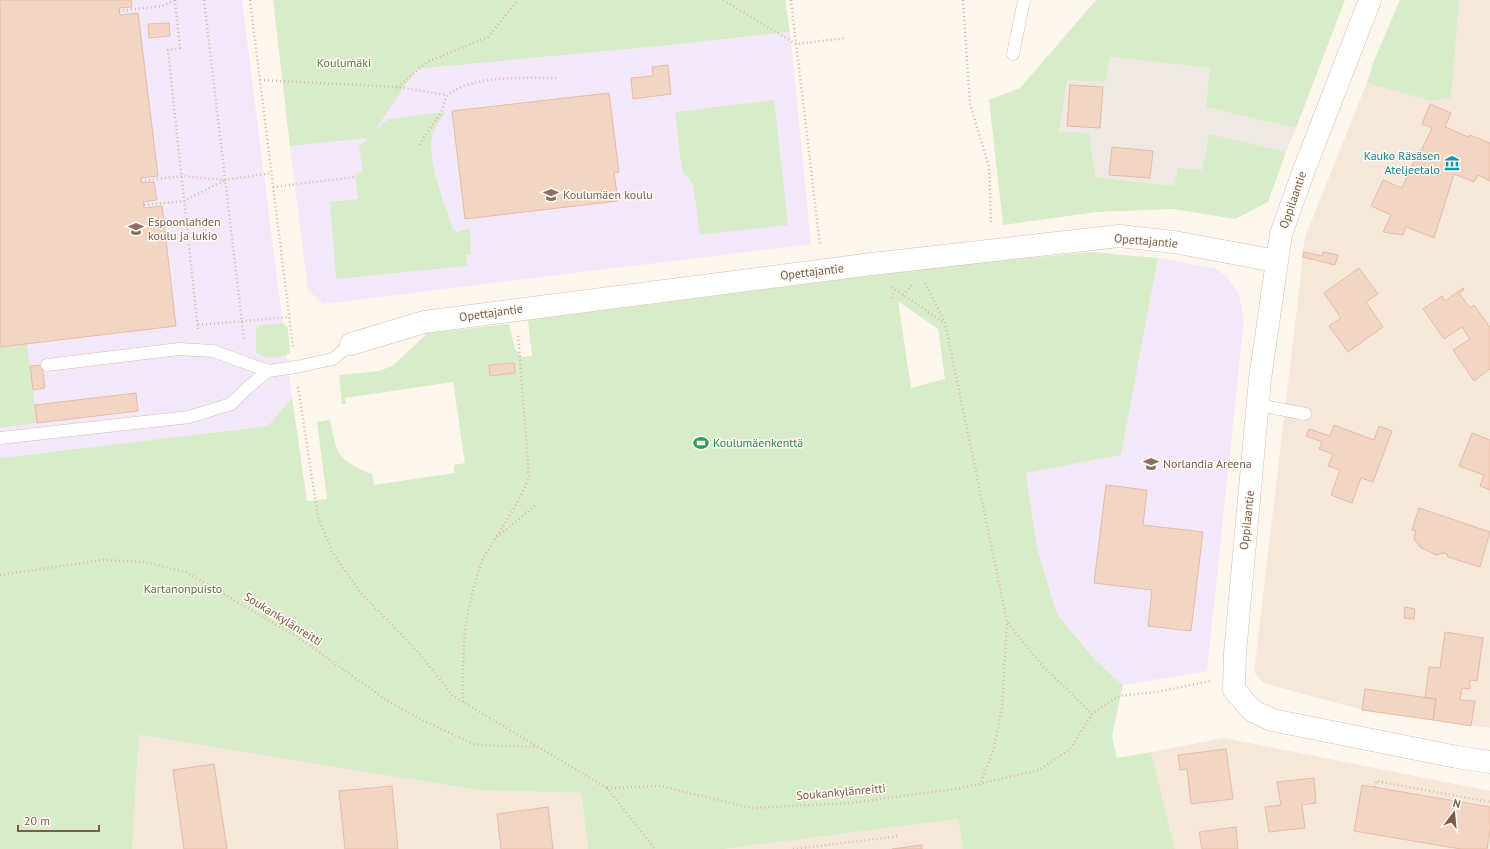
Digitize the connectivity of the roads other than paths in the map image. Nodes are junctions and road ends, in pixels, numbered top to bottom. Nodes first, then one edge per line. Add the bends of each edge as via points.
1 (1024, 0) edge
2 (1370, 0) edge
3 (1013, 54) dead end
4 (1276, 261) junction
5 (351, 344) joint
6 (47, 365) dead end
7 (268, 371) junction
8 (1259, 405) junction
9 (1305, 414) dead end
10 (0, 438) edge
11 (1490, 762) edge

1 - 3 lane
2 - 4 street, Oppilaantie via 1286,218
4 - 5 street, Opettajantie via 1174,242 1119,236 823,270 424,322
4 - 8 street, Oppilaantie via 1260,379
5 - 7 lane via 333,359
6 - 7 lane via 179,349 213,351
7 - 10 lane via 231,404 189,417
8 - 9 lane
8 - 11 street, Oppilaantie via 1245,533 1234,690 1253,712 1272,720

